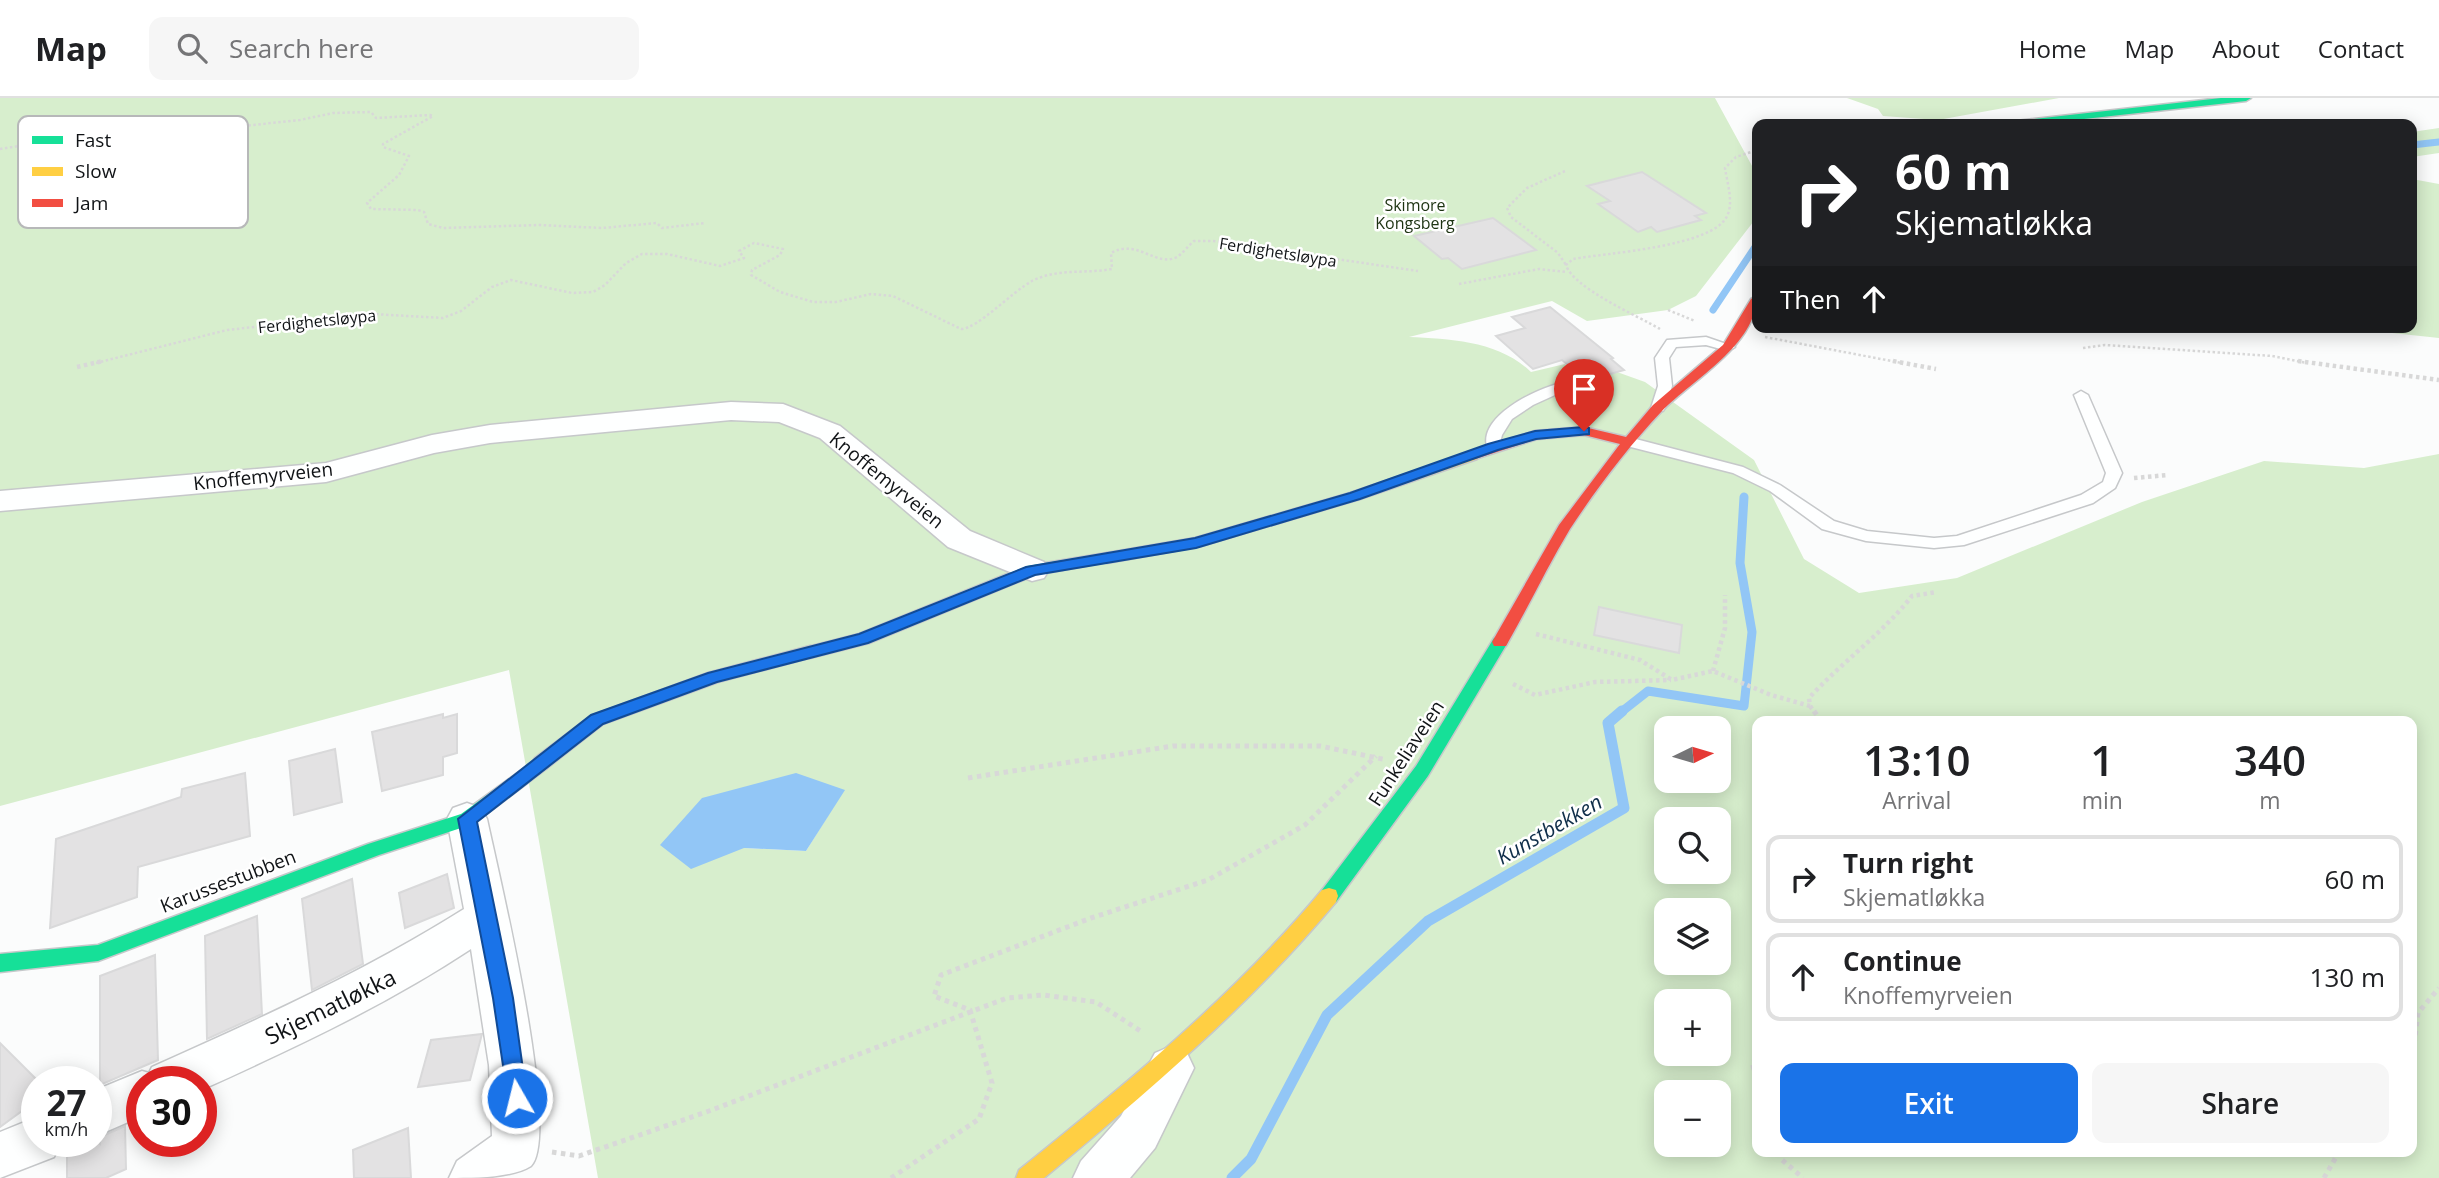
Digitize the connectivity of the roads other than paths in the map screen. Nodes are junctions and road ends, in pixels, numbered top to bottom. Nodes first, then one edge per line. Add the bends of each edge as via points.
1 (2246, 98) edge
2 (2060, 119) edge
3 (1752, 309) edge
4 (1728, 347) junction
5 (1562, 387) dead end
6 (2081, 395) dead end
7 (1658, 408) junction
8 (1628, 442) junction
9 (1493, 447) junction
10 (0, 501) edge
11 (1032, 570) junction
12 (467, 819) junction
13 (485, 918) junction
14 (31, 958) junction
15 (0, 963) edge
16 (0, 974) edge
17 (1178, 1055) junction
18 (204, 1066) edge
19 (21, 1147) edge
20 (0, 1156) edge
21 (474, 1178) edge
22 (1027, 1178) edge
23 (1098, 1178) edge

1 - 2 street
3 - 4 street, Funkeliaveien
4 - 7 street, Funkeliaveien
4 - 7 lane via 1706,341 1672,343 1662,358 1665,386
5 - 9 lane via 1517,408 1502,421 1492,434
6 - 8 lane via 2114,473 2110,485 2087,499 1958,541 1866,536 1828,525 1775,488 1738,470
7 - 8 street, Funkeliaveien
8 - 9 street via 1572,430
8 - 17 street, Funkeliaveien via 1564,528 1485,669 1370,845 1311,919
9 - 11 street via 1355,496 1196,543
10 - 11 street, Knoffemyrveien via 326,472 490,434 731,411 783,413 830,432 959,539
11 - 12 street via 863,639 714,677 597,720
12 - 13 street
12 - 14 street, Karussestubben via 374,849 98,953
13 - 18 street, Skjematløkka via 410,966 305,1021
13 - 21 street via 503,998 517,1098 516,1148
14 - 15 street, Karussestubben
14 - 16 lane
17 - 22 street, Funkeliaveien
17 - 23 street via 1138,1132
19 - 20 street

